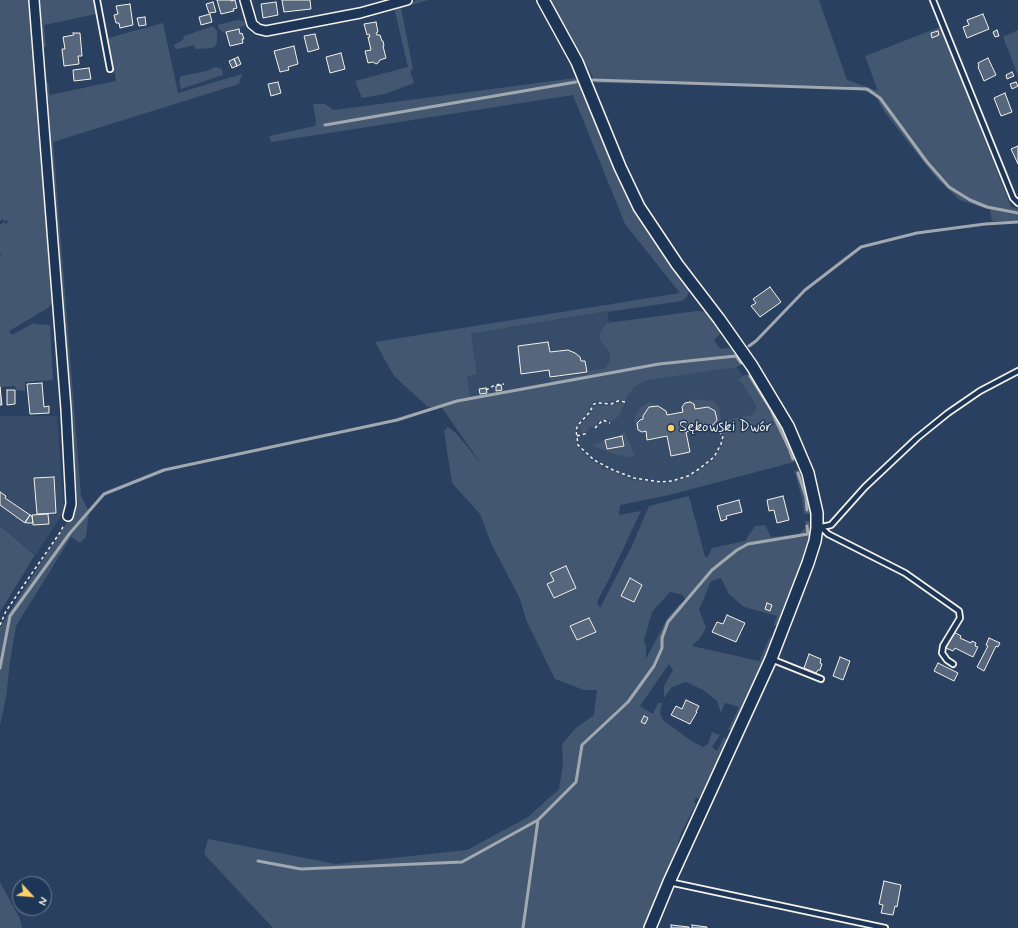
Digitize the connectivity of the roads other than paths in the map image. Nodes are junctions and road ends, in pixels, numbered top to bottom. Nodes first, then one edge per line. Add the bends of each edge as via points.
1 (34, 0) edge
2 (97, 0) edge
3 (245, 0) edge
4 (407, 0) edge
5 (543, 0) edge
6 (933, 0) edge
7 (110, 69) dead end
8 (1018, 203) edge
9 (1018, 371) edge
10 (68, 516) road end
11 (819, 528) junction
12 (771, 659) junction
13 (953, 664) dead end
14 (821, 680) dead end
15 (669, 882) junction
16 (650, 928) edge
17 (885, 928) edge

1 - 10 street via 66,409 71,504
2 - 7 lane
3 - 4 street via 252,24 266,31 360,13
5 - 11 street via 577,62 620,168 639,207 677,264 752,366 788,426 808,473
6 - 8 lane via 1013,198
9 - 11 lane via 980,391 948,413 865,486 831,525
11 - 12 street
11 - 13 lane via 905,573 959,610 960,618 943,646 942,653
12 - 14 lane
12 - 15 street
15 - 16 street
15 - 17 lane

